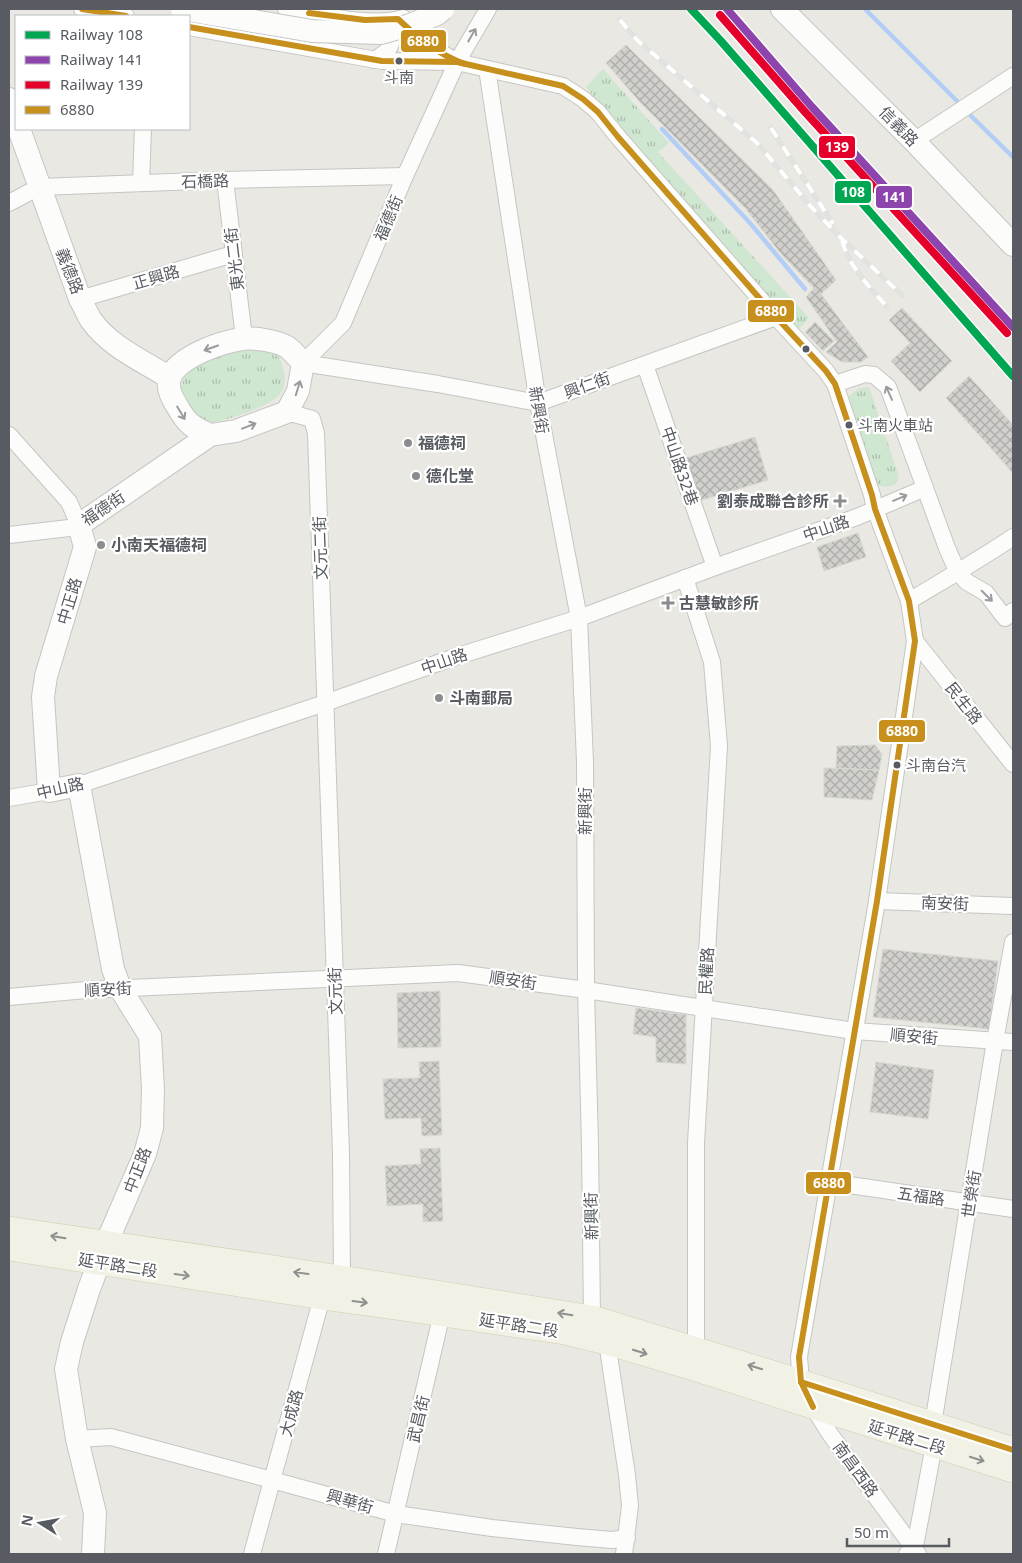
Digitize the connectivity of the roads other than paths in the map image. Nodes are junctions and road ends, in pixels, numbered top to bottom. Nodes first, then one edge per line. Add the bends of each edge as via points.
1 (82, 9) edge
2 (182, 9) edge
3 (286, 9) edge
4 (421, 9) edge
5 (444, 9) edge
6 (488, 9) edge
7 (782, 9) edge
8 (120, 15) edge
9 (390, 20) junction
10 (190, 27) edge
11 (374, 60) junction
12 (457, 62) junction
13 (487, 70) junction
14 (1013, 76) edge
15 (9, 99) edge
16 (15, 118) edge
17 (19, 130) edge
18 (143, 130) edge
19 (914, 141) junction
20 (405, 176) junction
21 (225, 180) junction
22 (141, 183) junction
23 (39, 187) junction
24 (9, 203) edge
25 (1013, 245) edge
26 (233, 254) junction
27 (80, 299) junction
28 (776, 317) junction
29 (244, 338) junction
30 (303, 363) junction
31 (644, 365) junction
32 (170, 378) junction
33 (834, 384) junction
34 (538, 403) junction
35 (287, 412) junction
36 (9, 435) edge
37 (210, 435) junction
38 (925, 488) junction
39 (875, 509) junction
40 (79, 525) junction
41 (9, 535) edge
42 (1013, 538) edge
43 (715, 567) junction
44 (957, 571) junction
45 (685, 578) junction
46 (909, 601) junction
47 (1013, 611) edge
48 (579, 618) junction
49 (915, 641) junction
50 (325, 703) junction
51 (1013, 764) edge
52 (79, 785) junction
53 (49, 791) junction
54 (9, 798) edge
55 (877, 901) junction
56 (1013, 906) edge
57 (1013, 942) edge
58 (335, 979) junction
59 (120, 988) junction
60 (586, 990) junction
61 (9, 997) edge
62 (703, 1009) junction
63 (854, 1031) junction
64 (996, 1041) junction
65 (1013, 1042) edge
66 (829, 1182) junction
67 (970, 1203) junction
68 (1013, 1209) edge
69 (9, 1229) edge
70 (9, 1248) edge
71 (103, 1253) junction
72 (342, 1278) junction
73 (322, 1297) junction
74 (468, 1298) junction
75 (442, 1314) junction
76 (592, 1318) junction
77 (607, 1342) junction
78 (692, 1358) junction
79 (801, 1382) junction
80 (813, 1407) junction
81 (934, 1435) junction
82 (77, 1439) junction
83 (1013, 1450) edge
84 (1013, 1470) edge
85 (272, 1480) junction
86 (396, 1514) junction
87 (626, 1546) edge
88 (912, 1552) edge
89 (93, 1554) edge
90 (252, 1554) edge
91 (386, 1554) edge

1 - 8 street
2 - 5 main road, bridge via 312,31 381,33 410,25
3 - 9 street via 364,21
4 - 9 street
12 -> 6 street, 福德街
7 - 19 main road, 信義路
9 - 11 street via 391,45 388,52
9 - 12 street
10 - 11 street
11 - 12 street
12 - 13 street
12 - 20 street, 福德街
13 - 28 street via 563,86 583,99 598,112
13 - 34 street, 新興街
14 - 19 street
15 - 16 main road
17 - 23 main road, 義德路
18 - 22 street
19 - 25 main road, 信義路
20 - 21 street, 石橋路
20 - 30 street, 福德街 via 343,323
21 - 22 street, 石橋路
21 - 26 street, 東光二街
22 - 23 street, 石橋路
23 - 24 street, 石橋路
23 - 27 main road, 義德路
26 - 27 street, 正興路
26 - 29 street, 東光二街
27 - 32 main road, 義德路 via 104,335
28 - 31 street, 興仁街
28 - 33 street
29 - 30 main road via 286,346
29 -> 32 main road via 206,348 180,365
30 - 34 street
35 -> 30 main road via 298,391
31 - 34 street, 興仁街
31 - 43 street, 中山路32巷
32 -> 37 main road via 172,398 184,419 195,429
38 -> 33 street via 888,387 874,375 865,374
33 - 39 street
34 - 48 street, 新興街
37 -> 35 main road, 福德街 via 236,431
35 - 50 street, 文元二街 via 312,419 316,433
36 - 40 street, 中正路 via 69,502
37 - 40 main road, 福德街
39 -> 38 street, 中山路
38 - 44 street
39 - 43 street, 中山路
39 - 46 street
40 - 41 street, 福德街
40 - 53 main road, 中正路 via 85,547 46,676 43,697
42 - 44 street
43 - 45 street, 中山路
44 - 46 street
44 -> 47 street via 967,582 986,593 1005,618
45 - 48 street, 中山路
45 - 62 street, 民權路 via 712,662 719,746
46 - 49 street
48 - 50 street, 中山路
48 - 60 street, 新興街 via 585,762
49 - 51 street, 民生路
49 - 55 street
50 - 52 street, 中山路
50 - 58 street, 文元街
52 - 53 main road, 中山路
52 - 59 main road, 中正路 via 113,969
53 - 54 street, 中山路
55 - 56 street, 南安街
55 - 63 street
57 - 64 street, 世榮街
58 - 59 street, 順安街
58 - 60 street, 順安街 via 458,972
58 - 72 street, 文元街
59 - 61 street, 順安街
59 - 71 main road, 中正路 via 150,1036 152,1128 145,1154
60 - 62 street, 順安街
60 - 76 street, 新興街
62 - 63 street, 順安街
62 - 78 street, 民權路 via 696,1143
63 - 64 street, 順安街
63 - 66 street
64 - 65 street, 順安街
64 - 67 street, 世榮街
66 - 67 street, 五福路
66 - 79 street via 799,1357
67 - 68 street, 五福路
67 - 81 street, 世榮街
71 -> 69 main road, 延平路二段
70 - 71 main road, 延平路二段
72 -> 71 main road, 延平路二段
71 -> 73 main road, 延平路二段
71 - 82 main road, 中正路 via 66,1369
72 - 73 street
72 - 74 main road, 延平路二段
73 -> 75 main road, 延平路二段
73 - 85 street, 大成路
74 - 75 street
76 -> 74 main road, 延平路二段
75 - 77 main road, 延平路二段 via 565,1332
75 - 86 street, 武昌街
76 - 77 street
76 - 78 main road, 延平路二段
77 -> 78 main road, 延平路二段
77 - 87 street via 630,1506
79 -> 78 main road, 延平路二段
78 - 80 main road, 延平路二段
79 - 80 street, 南昌西路
79 - 81 main road, 延平路二段
80 - 81 main road, 延平路二段
80 - 88 street, 南昌西路
81 - 83 main road, 延平路二段
81 -> 84 main road, 延平路二段
81 - 88 street, 世榮街
82 - 85 street, 興華街 via 111,1437
82 - 89 main road, 中正路 via 95,1513
85 - 86 street, 興華街
85 - 90 street, 大成路
86 - 87 street, 興華街 via 612,1540
86 - 91 street, 武昌街

